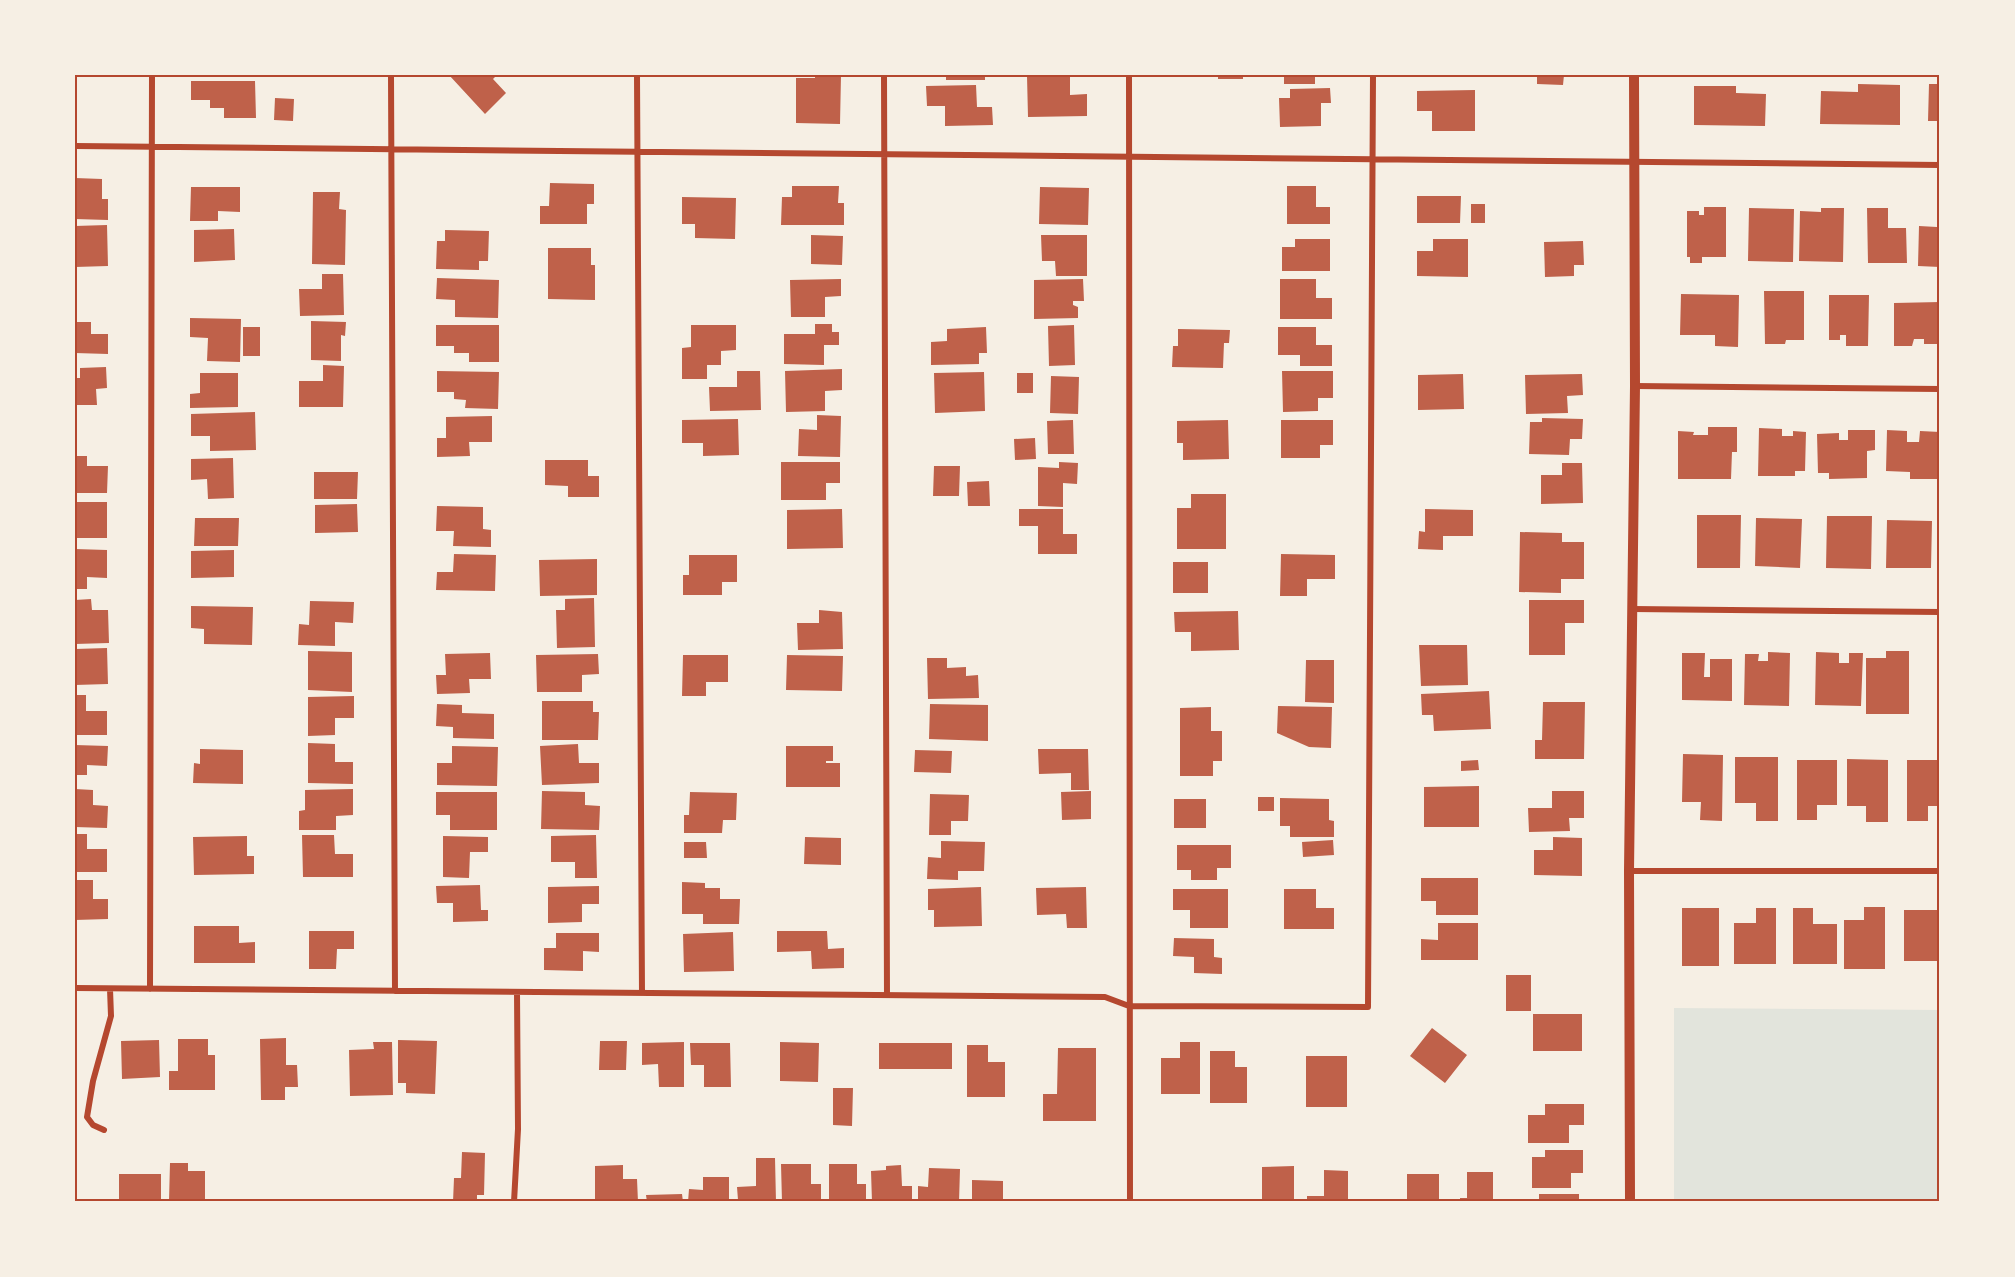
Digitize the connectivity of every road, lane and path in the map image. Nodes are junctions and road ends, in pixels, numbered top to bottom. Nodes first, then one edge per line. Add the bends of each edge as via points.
1 (152, 75) edge
2 (391, 75) edge
3 (638, 75) edge
4 (884, 75) edge
5 (1129, 75) edge
6 (1373, 75) edge
7 (1634, 75) edge
8 (75, 146) edge
9 (153, 146) junction
10 (391, 150) junction
11 (638, 152) junction
12 (884, 156) junction
13 (1129, 157) junction
14 (1374, 158) junction
15 (1633, 162) junction
16 (1940, 165) edge
17 (1635, 386) junction
18 (1940, 389) edge
19 (1632, 609) junction
20 (1940, 612) edge
21 (1629, 871) junction
22 (1940, 871) edge
23 (75, 988) edge
24 (110, 988) junction
25 (150, 989) junction
26 (395, 991) junction
27 (517, 992) junction
28 (642, 993) junction
29 (887, 995) junction
30 (1129, 1006) junction
31 (104, 1130) dead end
32 (514, 1202) edge
33 (1130, 1202) edge
34 (1630, 1202) edge

1 - 9 street
2 - 10 street
3 - 11 street
4 - 12 street
5 - 13 street
6 - 14 street
7 - 15 street
8 - 9 street
9 - 10 street
9 - 25 street
10 - 11 street
10 - 26 street
11 - 12 street
11 - 28 street
12 - 13 street
12 - 29 street
13 - 14 street
13 - 30 street
14 - 15 street
14 - 30 street via 1368,1006
15 - 16 street
15 - 17 street
17 - 18 street
17 - 19 street
19 - 20 street
19 - 21 street
21 - 22 street
21 - 34 street
23 - 24 street
24 - 25 street
24 - 31 street via 111,1016 87,1117
25 - 26 street
26 - 27 street
27 - 28 street
27 - 32 street
28 - 29 street
29 - 30 street via 1105,997
30 - 33 street

